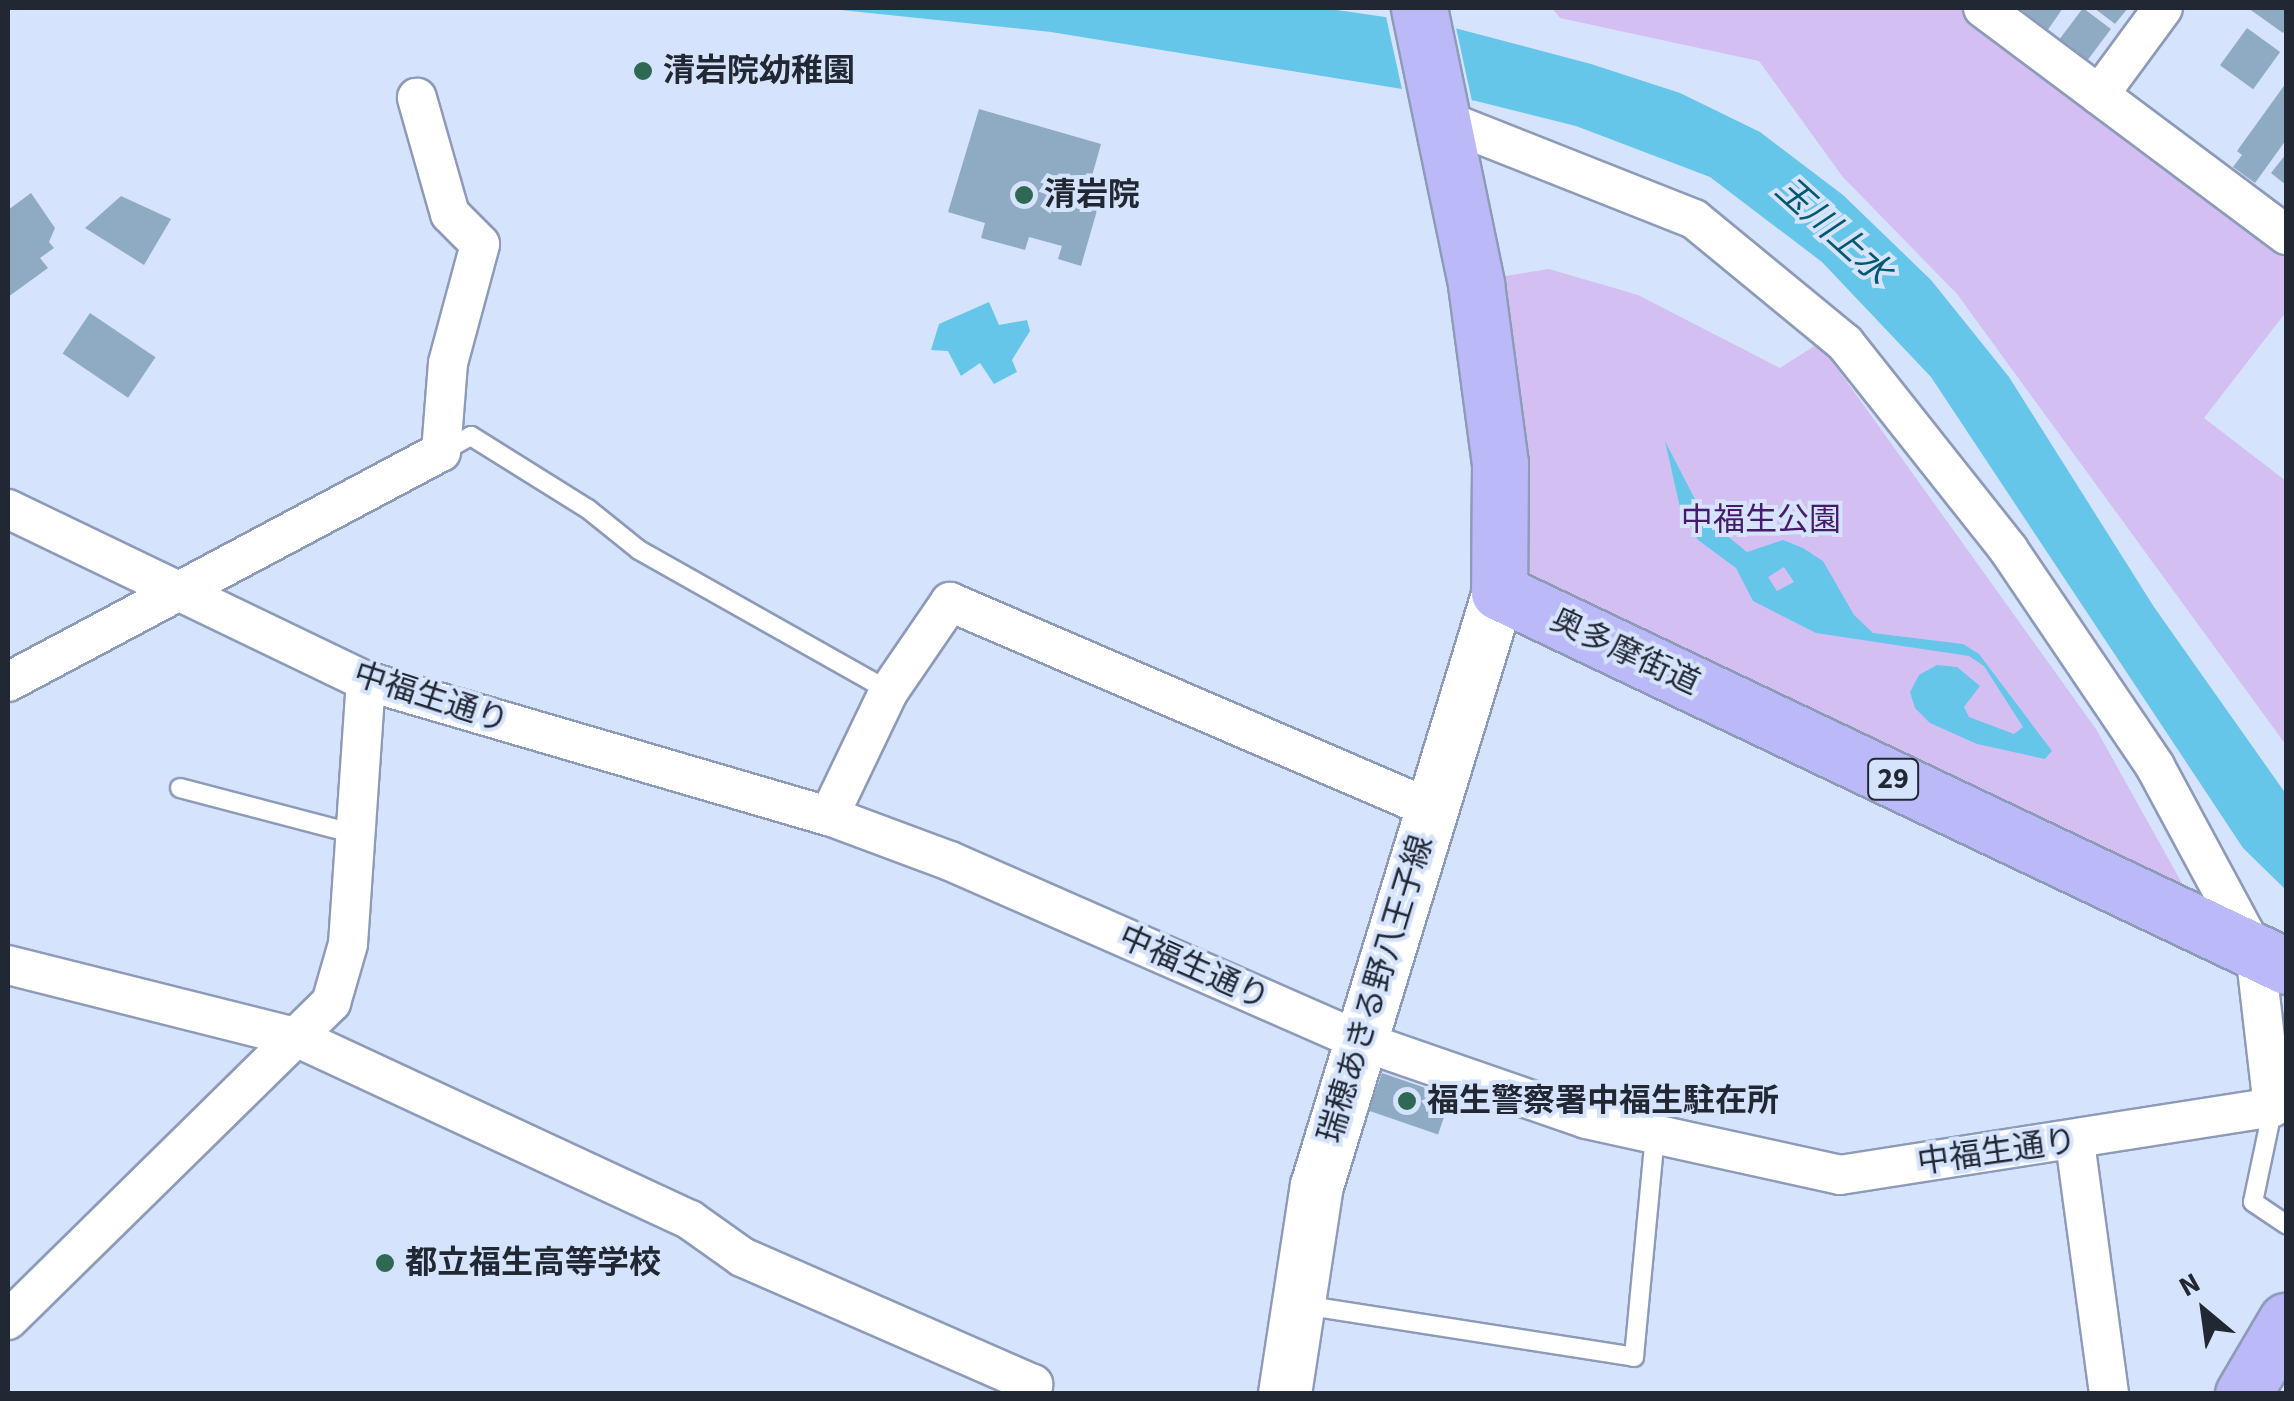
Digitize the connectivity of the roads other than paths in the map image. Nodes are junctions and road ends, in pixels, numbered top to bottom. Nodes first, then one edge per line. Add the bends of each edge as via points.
1 (1419, 8) edge
2 (1983, 8) edge
3 (2163, 8) edge
4 (2099, 95) junction
5 (416, 98) dead end
6 (1444, 120) junction
7 (2286, 235) edge
8 (441, 452) junction
9 (8, 509) edge
10 (1499, 592) junction
11 (178, 593) junction
12 (366, 681) junction
13 (8, 682) edge
14 (890, 691) junction
15 (180, 788) dead end
16 (1431, 809) junction
17 (829, 816) junction
18 (352, 833) junction
19 (2271, 959) edge
20 (8, 965) edge
21 (298, 1038) junction
22 (1360, 1041) junction
23 (2273, 1106) junction
24 (1655, 1135) junction
25 (2074, 1142) junction
26 (2286, 1224) edge
27 (1298, 1304) junction
28 (8, 1320) edge
29 (2286, 1320) edge
30 (1032, 1394) edge
31 (1285, 1394) edge
32 (2109, 1394) edge
33 (2243, 1394) edge

1 - 6 main road
2 - 4 street
3 - 4 street
4 - 7 street
5 - 8 street via 450,214 480,244 448,363
6 - 10 main road via 1500,463
6 - 19 street via 1694,219 1845,343 2009,550 2145,751
8 - 11 street
8 - 14 lane via 471,436 588,508 639,550
9 - 11 street, 中福生通り
10 - 16 main road, 瑞穂あきる野八王子線
10 - 19 main road, 奥多摩街道 / 29
11 - 12 street, 中福生通り
11 - 13 street
12 - 17 street, 中福生通り
12 - 18 street
14 - 16 street via 950,602
14 - 17 street
15 - 18 lane
16 - 22 main road, 瑞穂あきる野八王子線
17 - 22 street, 中福生通り via 950,861
18 - 21 street via 348,944 331,1003
19 - 23 street
20 - 21 street
21 - 28 street
21 - 30 street via 690,1220 742,1257 1034,1384
22 - 24 street, 中福生通り via 1586,1119
22 - 27 main road, 瑞穂あきる野八王子線 via 1317,1186
23 - 25 street, 中福生通り
23 - 26 lane via 2253,1202
24 - 25 street, 中福生通り via 1840,1175
24 - 27 lane via 1634,1358
25 - 32 street
27 - 31 main road, 瑞穂あきる野八王子線
29 - 33 main road

